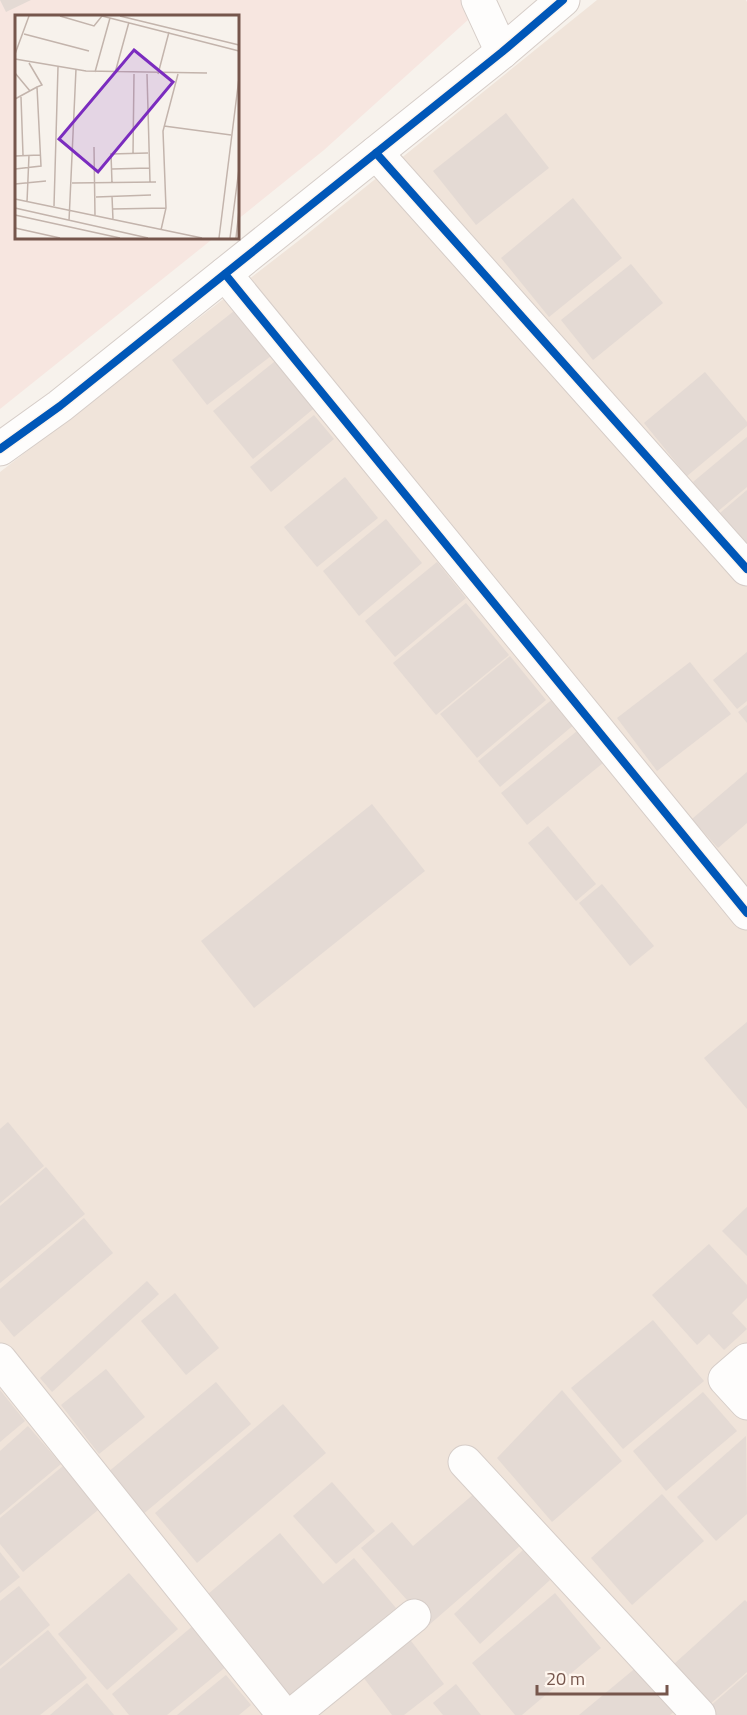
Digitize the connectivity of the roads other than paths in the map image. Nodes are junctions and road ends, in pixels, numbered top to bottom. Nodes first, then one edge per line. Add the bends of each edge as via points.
1 (478, 0) edge
2 (563, 0) edge
3 (502, 52) junction
4 (376, 153) junction
5 (225, 274) junction
6 (4, 436) edge
7 (747, 569) edge
8 (747, 913) edge
9 (0, 1360) edge
10 (747, 1360) edge
11 (747, 1403) edge
12 (465, 1462) dead end
13 (414, 1616) dead end
14 (284, 1715) edge
15 (292, 1715) edge
16 (699, 1715) edge

1 - 3 street
2 - 3 street
3 - 4 street
4 - 5 street
4 - 7 street
5 - 6 street via 60,406
5 - 8 street
9 - 14 street
10 - 11 street via 725,1379
12 - 16 street
13 - 15 street

